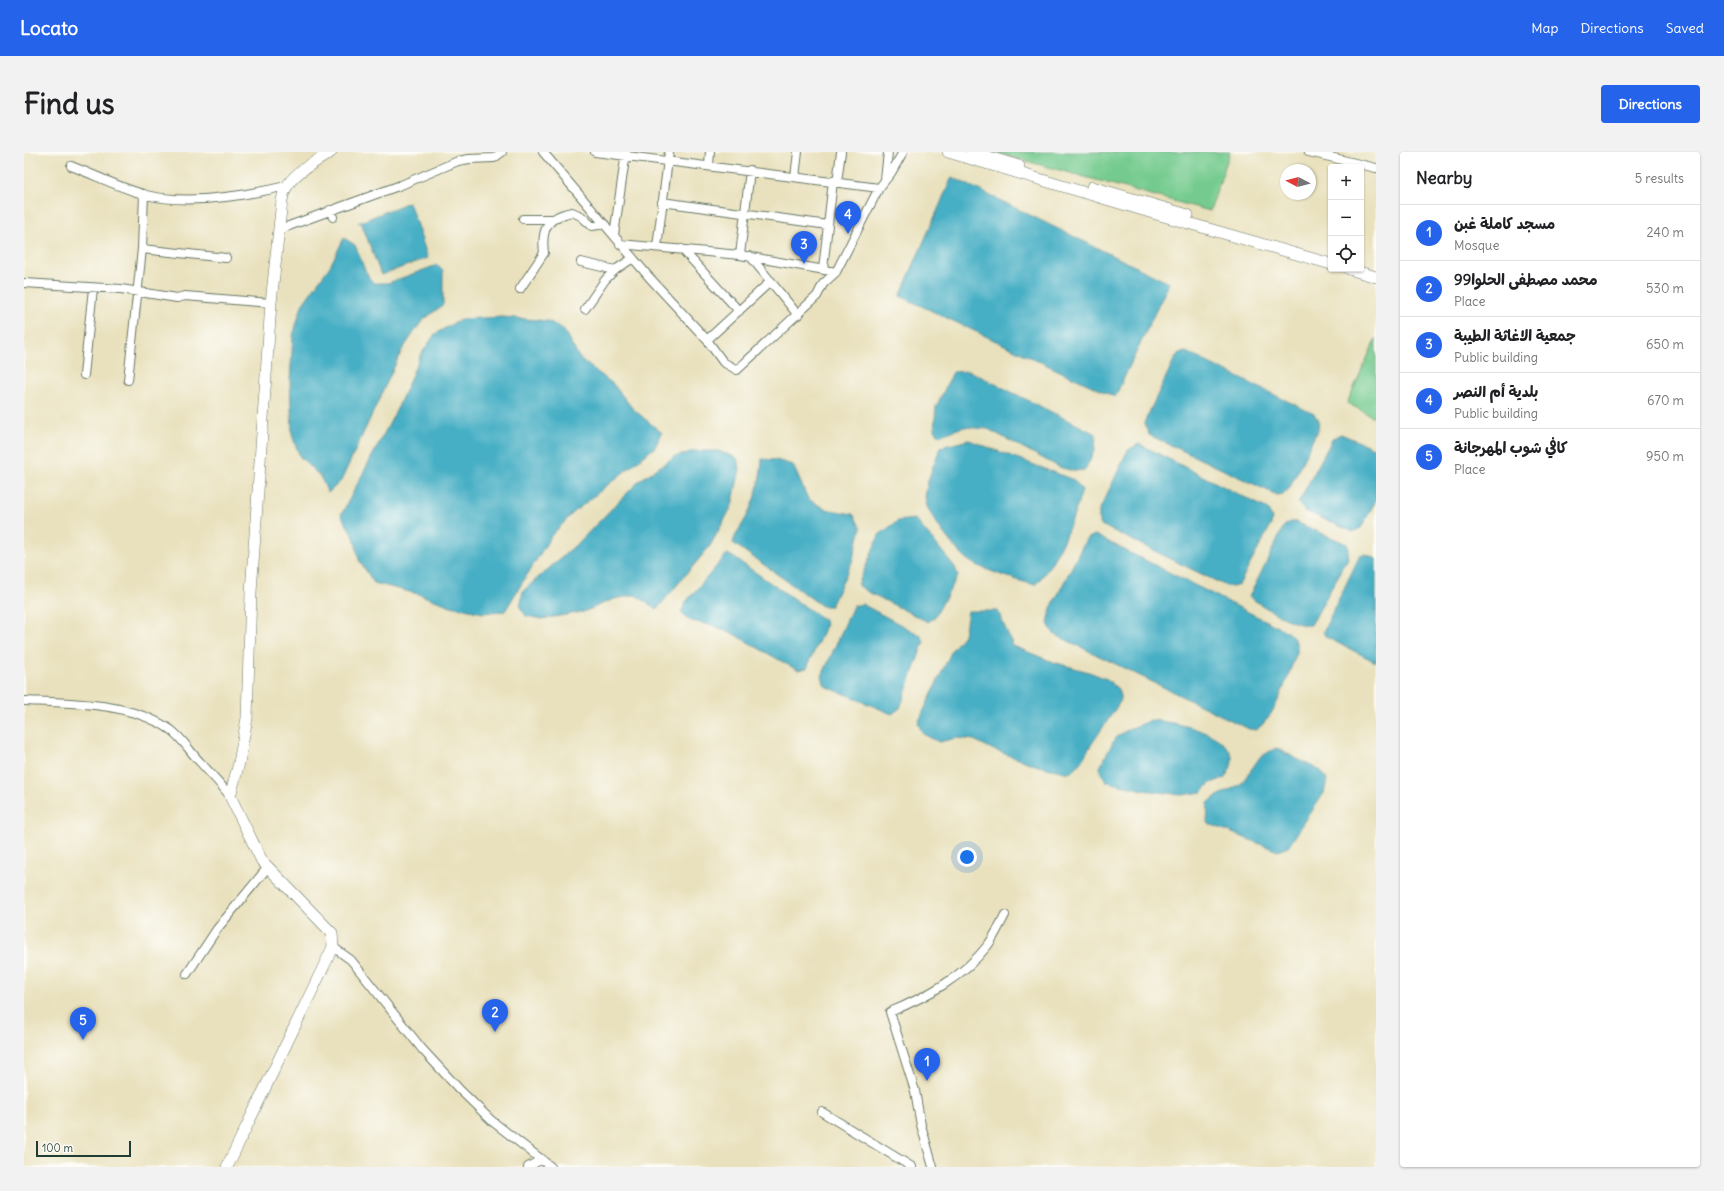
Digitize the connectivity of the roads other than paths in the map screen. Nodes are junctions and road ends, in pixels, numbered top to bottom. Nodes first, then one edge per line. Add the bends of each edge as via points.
1 (331, 152) edge
2 (502, 152) edge
3 (543, 152) edge
4 (595, 152) edge
5 (669, 152) edge
6 (710, 152) edge
7 (798, 152) edge
8 (841, 152) edge
9 (888, 152) edge
10 (903, 152) edge
11 (948, 152) edge
12 (972, 152) edge
13 (1309, 152) edge
14 (625, 154) edge
15 (667, 161) junction
16 (71, 166) dead end
17 (709, 166) junction
18 (1376, 168) edge
19 (750, 170) junction
20 (795, 177) junction
21 (885, 180) junction
22 (835, 182) junction
23 (286, 186) junction
24 (879, 188) junction
25 (144, 194) junction
26 (662, 202) junction
27 (745, 214) junction
28 (523, 219) dead end
29 (554, 219) junction
30 (605, 224) junction
31 (828, 224) junction
32 (279, 227) junction
33 (614, 235) junction
34 (620, 244) junction
35 (657, 246) junction
36 (142, 249) junction
37 (682, 249) junction
38 (740, 255) junction
39 (750, 256) junction
40 (1328, 256) edge
41 (226, 258) dead end
42 (633, 258) junction
43 (581, 262) dead end
44 (1328, 263) edge
45 (1364, 267) edge
46 (823, 269) junction
47 (615, 270) junction
48 (1376, 270) edge
49 (836, 272) junction
50 (1359, 272) edge
51 (1376, 277) edge
52 (771, 282) junction
53 (24, 283) edge
54 (93, 288) junction
55 (520, 289) dead end
56 (137, 292) junction
57 (271, 303) junction
58 (585, 309) dead end
59 (739, 310) junction
60 (798, 315) junction
61 (707, 340) junction
62 (84, 375) dead end
63 (128, 380) dead end
64 (24, 701) edge
65 (230, 796) junction
66 (268, 867) junction
67 (1005, 915) dead end
68 (333, 947) junction
69 (187, 974) dead end
70 (822, 1112) dead end
71 (542, 1159) junction
72 (227, 1167) edge
73 (528, 1167) edge
74 (551, 1167) edge
75 (912, 1167) edge
76 (933, 1167) edge

1 - 23 street via 295,176
2 - 32 street via 494,158 458,161 331,214
3 - 30 street
4 - 14 street
5 - 15 street
6 - 17 street
7 - 20 street
8 - 22 street
9 - 21 street
10 - 21 street
11 - 44 street
12 - 40 street
13 - 18 street
14 - 15 street
14 - 33 street
15 - 17 street
15 - 26 street
16 - 25 street
17 - 19 street
19 - 20 street
19 - 27 street
20 - 22 street
21 - 24 street
22 - 24 street
22 - 31 street
23 - 25 street via 254,194 180,199
23 - 32 street
24 - 49 street
25 - 36 street
26 - 27 street
26 - 35 street
27 - 31 street
27 - 38 street
28 - 29 street
29 - 30 street via 572,212 592,226
29 - 55 street via 545,226 542,238 544,253
30 - 33 street
31 - 46 street
32 - 57 street
33 - 34 street
34 - 35 street
34 - 42 street
35 - 37 street
36 - 41 street
36 - 56 street
37 - 38 street
37 - 59 street
38 - 39 street
39 - 46 street
39 - 52 street
42 - 47 street
42 - 61 street
43 - 47 street
45 - 48 street
46 - 49 street
47 - 58 street
49 - 60 street
50 - 51 street
52 - 59 street
52 - 60 street
53 - 54 street
54 - 56 street
54 - 62 street
56 - 57 street via 161,297 185,296
56 - 63 street
57 - 65 street via 251,592 247,718
59 - 61 street
60 - 61 street via 737,370 723,362
64 - 65 street via 95,705 126,711 155,722 172,730 183,740
65 - 66 street via 262,861
66 - 68 street via 332,933
66 - 69 street via 217,929
67 - 76 street via 990,943 967,969 940,988 890,1012 915,1091
68 - 71 street via 352,960 422,1049 459,1089 496,1125
68 - 72 street
70 - 75 street
71 - 73 street
71 - 74 street

